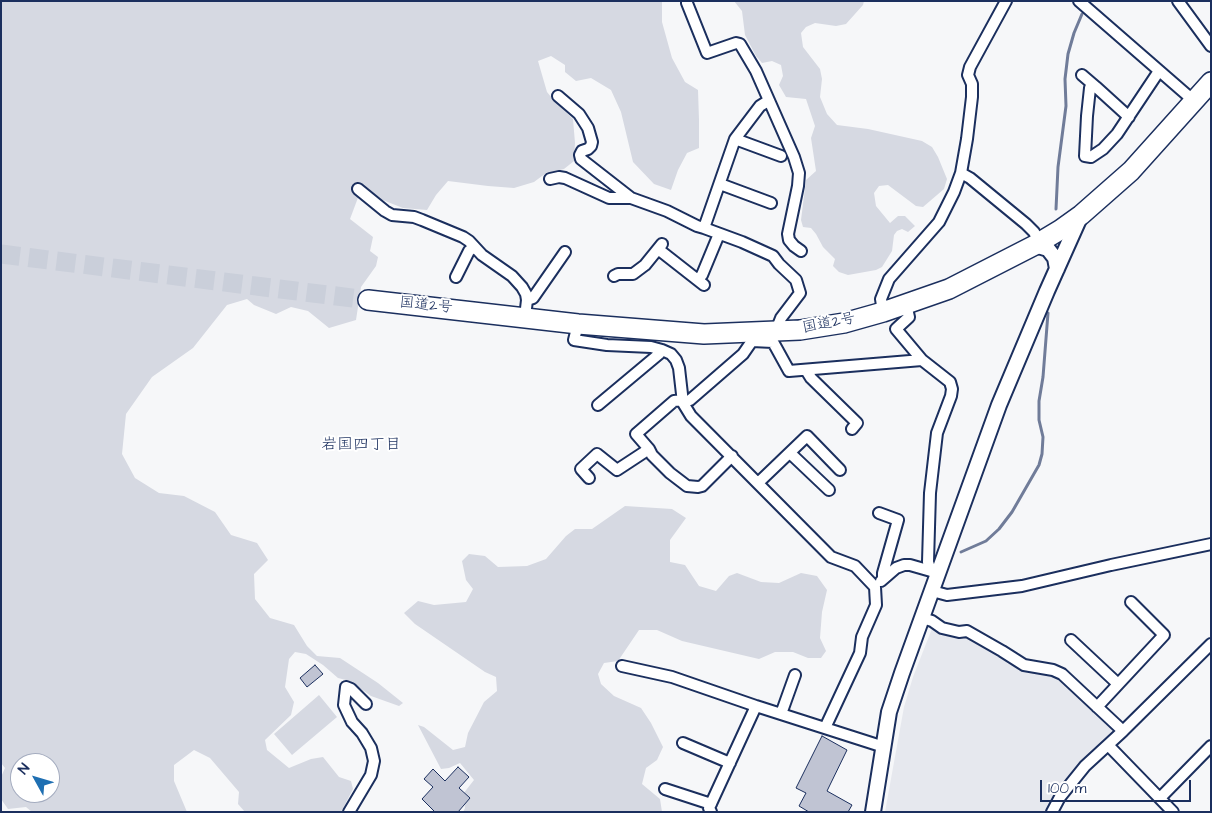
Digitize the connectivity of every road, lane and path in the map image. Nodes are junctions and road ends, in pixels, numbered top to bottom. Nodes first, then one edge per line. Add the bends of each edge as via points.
1 (1006, 1) edge
2 (1079, 1) edge
3 (1178, 1) edge
4 (687, 3) dead end
5 (1211, 46) edge
6 (1159, 71) junction
7 (1082, 75) dead end
8 (1211, 82) edge
9 (1096, 87) junction
10 (558, 96) dead end
11 (768, 101) junction
12 (1194, 101) junction
13 (1129, 117) junction
14 (735, 139) junction
15 (781, 156) dead end
16 (961, 173) junction
17 (550, 179) dead end
18 (720, 184) junction
19 (358, 189) dead end
20 (631, 198) junction
21 (771, 203) dead end
22 (1081, 215) junction
23 (704, 228) junction
24 (719, 234) junction
25 (1038, 244) junction
26 (474, 247) junction
27 (565, 252) dead end
28 (800, 252) dead end
29 (1057, 269) junction
30 (614, 276) dead end
31 (456, 277) dead end
32 (368, 300) tunnel mouth
33 (906, 304) junction
34 (526, 308) junction
35 (883, 312) junction
36 (578, 324) junction
37 (778, 332) junction
38 (753, 337) junction
39 (662, 350) junction
40 (922, 360) junction
41 (806, 370) junction
42 (683, 402) junction
43 (598, 405) dead end
44 (852, 429) dead end
45 (649, 449) junction
46 (790, 453) junction
47 (732, 456) junction
48 (840, 470) dead end
49 (589, 478) dead end
50 (758, 483) junction
51 (829, 490) dead end
52 (879, 513) dead end
53 (1209, 546) edge
54 (934, 573) junction
55 (884, 578) junction
56 (875, 587) junction
57 (932, 591) junction
58 (1130, 602) dead end
59 (922, 618) junction
60 (1071, 640) dead end
61 (1211, 644) edge
62 (622, 666) dead end
63 (795, 675) dead end
64 (1118, 684) junction
65 (366, 704) dead end
66 (756, 706) junction
67 (1097, 706) junction
68 (781, 714) junction
69 (825, 728) junction
70 (1123, 731) junction
71 (683, 743) dead end
72 (1108, 745) junction
73 (1211, 746) edge
74 (884, 747) junction
75 (730, 764) junction
76 (665, 789) dead end
77 (1160, 798) junction
78 (711, 808) edge
79 (349, 812) edge
80 (873, 812) edge
81 (1052, 812) edge
82 (1173, 812) edge

1 - 16 street via 970,67 968,75 972,97
2 - 6 street
3 - 5 street
4 - 11 street via 707,53 740,44 756,70
6 - 12 street
6 - 13 street
7 - 9 street
8 - 12 highway, 国道2号
9 - 13 street
9 - 13 street via 1090,88 1085,156 1091,157 1103,149
10 - 20 street via 579,114 588,128 592,142 588,149 582,151 581,159
11 - 14 street via 760,106
11 - 28 street via 798,173 788,234
12 - 22 highway, 国道2号 via 1130,171
14 - 15 street
14 - 18 street
16 - 25 street via 1026,224 1034,232
16 - 35 street via 939,222 890,279 881,299
17 - 20 street via 565,178 609,198
18 - 21 street
18 - 23 street
19 - 26 street via 392,215 422,220 462,237
20 - 23 street
22 - 25 highway, 国道2号
22 - 29 street
23 - 24 street
24 - 30 street via 701,282 660,247 633,274
24 - 37 street via 772,256 796,280 800,293 781,318
25 - 29 street via 1055,258
25 - 33 highway, 国道2号 via 949,289
26 - 31 street
26 - 34 street via 522,287 526,294
27 - 34 street
29 - 54 street via 999,405
32 - 34 highway, 国道2号
33 - 35 highway, 国道2号
33 - 40 street via 909,316 896,329
34 - 36 highway, 国道2号
35 - 37 highway, 国道2号 via 844,323
36 - 38 highway, 国道2号
36 - 39 street via 574,340
37 - 38 highway, 国道2号
38 - 41 street via 773,342 789,371
38 - 42 street via 743,354 690,400
39 - 42 street via 676,360
39 - 43 street
40 - 41 street
40 - 54 street via 950,382 952,389 937,433 930,494 928,562
41 - 44 street via 857,424
42 - 45 street via 674,401 636,434
42 - 47 street via 691,416
45 - 47 street via 670,473 687,486 698,487
45 - 49 street via 616,470 597,454 581,469
46 - 48 street via 808,436
46 - 50 street
46 - 51 street
47 - 50 street
50 - 56 street via 832,557 855,566
52 - 55 street via 898,520
53 - 57 street via 1022,586 947,595
54 - 55 street via 904,564
54 - 57 street
55 - 56 street
56 - 69 street via 876,605 862,637 860,653
57 - 59 street
58 - 64 street via 1164,635
59 - 67 street via 942,628 967,631 1024,665 1062,674
59 - 74 street via 889,712
60 - 64 street
61 - 70 street
62 - 66 street via 672,677
63 - 68 street
64 - 67 street
65 - 79 street via 346,687 344,705 374,760 371,775
66 - 68 street
66 - 75 street
67 - 70 street
68 - 69 street
69 - 74 street
70 - 72 street
71 - 75 street
72 - 77 street
72 - 81 street via 1085,766
73 - 77 street
74 - 80 street
75 - 78 street
76 - 78 street
77 - 82 street

